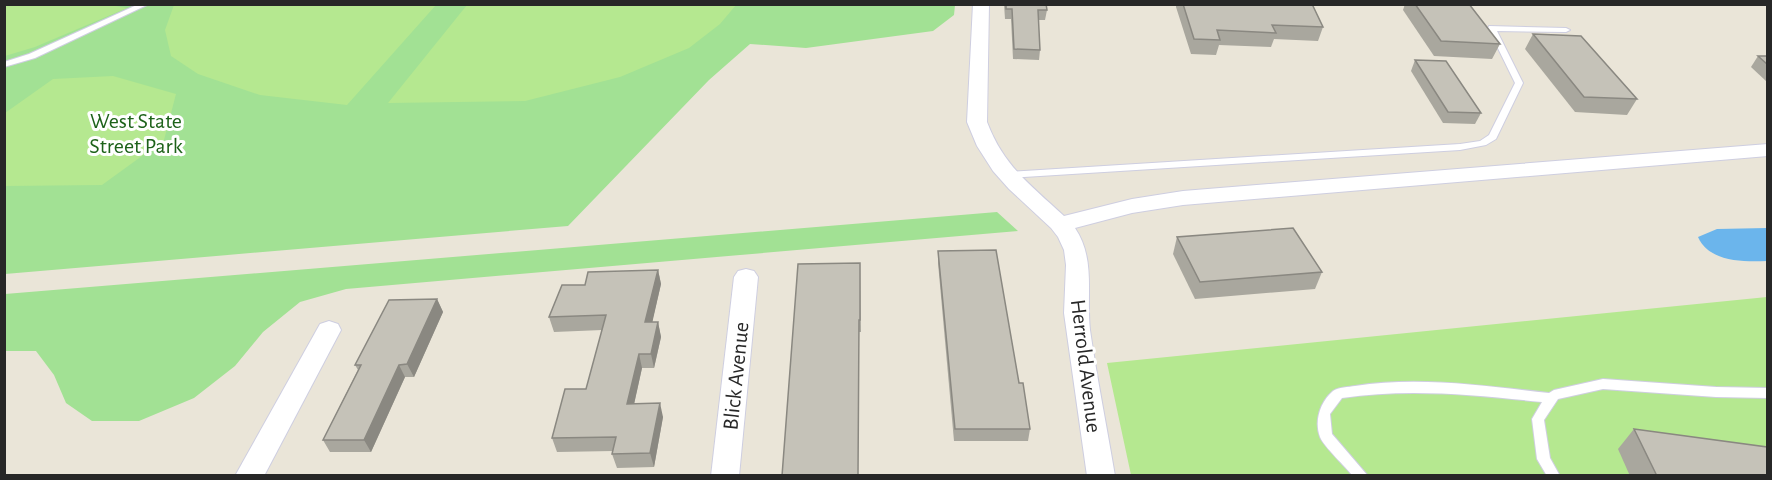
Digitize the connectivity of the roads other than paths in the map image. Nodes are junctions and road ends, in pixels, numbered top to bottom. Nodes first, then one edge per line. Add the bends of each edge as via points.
1 (146, 4) edge
2 (981, 4) edge
3 (1566, 30) dead end
4 (4, 65) edge
5 (1767, 150) edge
6 (1006, 175) junction
7 (1061, 224) junction
8 (746, 277) dead end
9 (329, 330) dead end
10 (1766, 394) edge
11 (1550, 398) junction
12 (249, 476) edge
13 (725, 476) edge
14 (1101, 476) edge
15 (1362, 476) edge
16 (1554, 476) edge

1 - 4 lane
2 - 6 street, Herrold Avenue via 977,123 988,151
3 - 6 lane via 1492,28 1519,83 1493,137 1483,142 1460,147
5 - 7 street via 1183,198
6 - 7 street, Herrold Avenue
7 - 14 street, Herrold Avenue via 1076,250 1078,333
8 - 13 street, Blick Avenue
9 - 12 street
10 - 11 lane via 1603,384
11 - 15 lane via 1476,390 1371,387 1338,394 1324,413 1326,436
11 - 16 lane via 1538,419 1544,459

